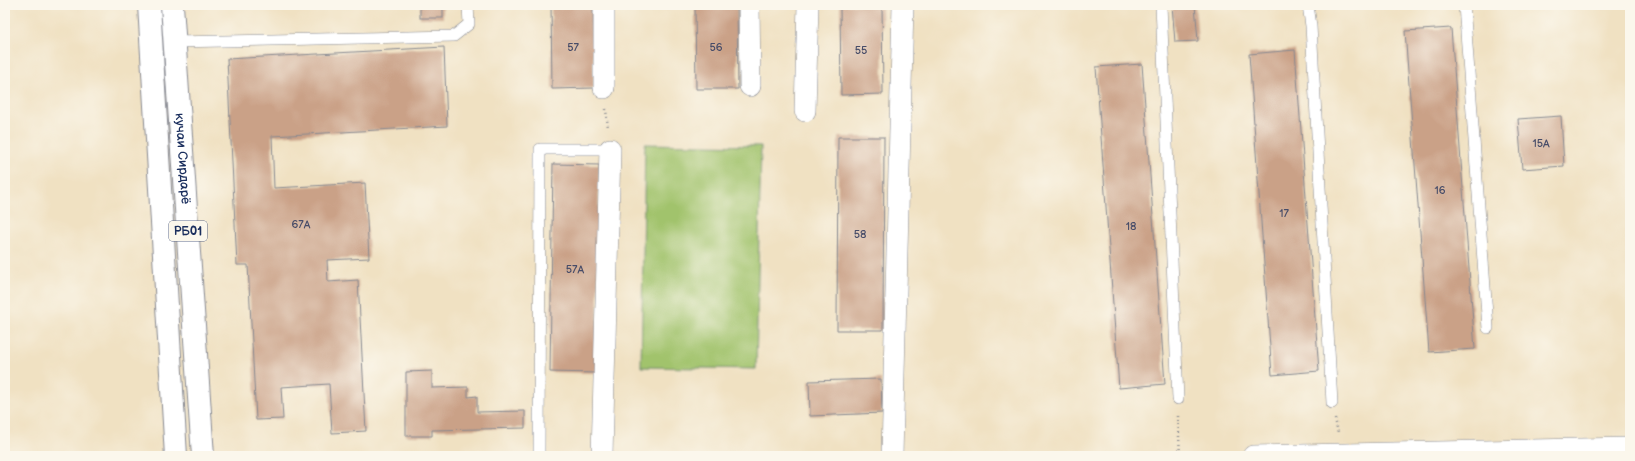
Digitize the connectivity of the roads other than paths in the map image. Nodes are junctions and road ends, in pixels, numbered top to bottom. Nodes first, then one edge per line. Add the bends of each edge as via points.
1 (149, 5) edge
2 (172, 5) edge
3 (468, 5) edge
4 (604, 5) edge
5 (749, 5) edge
6 (808, 5) edge
7 (903, 5) edge
8 (1161, 5) edge
9 (1308, 5) edge
10 (1464, 5) edge
11 (175, 42) junction
12 (750, 86) dead end
13 (604, 88) road end
14 (805, 111) dead end
15 (610, 149) joint
16 (1488, 328) dead end
17 (1178, 399) road end
18 (1332, 403) road end
19 (1630, 448) edge
20 (176, 456) edge
21 (203, 456) edge
22 (539, 456) edge
23 (602, 456) edge
24 (892, 456) edge
25 (1253, 456) edge

1 - 20 highway, РБ01
2 - 11 highway, кучаи Сирдарё / РБ01
3 - 11 lane via 469,24 454,36
4 - 13 street
5 - 12 street
6 - 14 street
7 - 24 street
8 - 17 lane
9 - 18 lane via 1312,26
10 - 16 lane
11 - 21 highway, кучаи Сирдарё / РБ01
15 - 22 lane via 540,149
15 - 23 street
19 - 25 street

